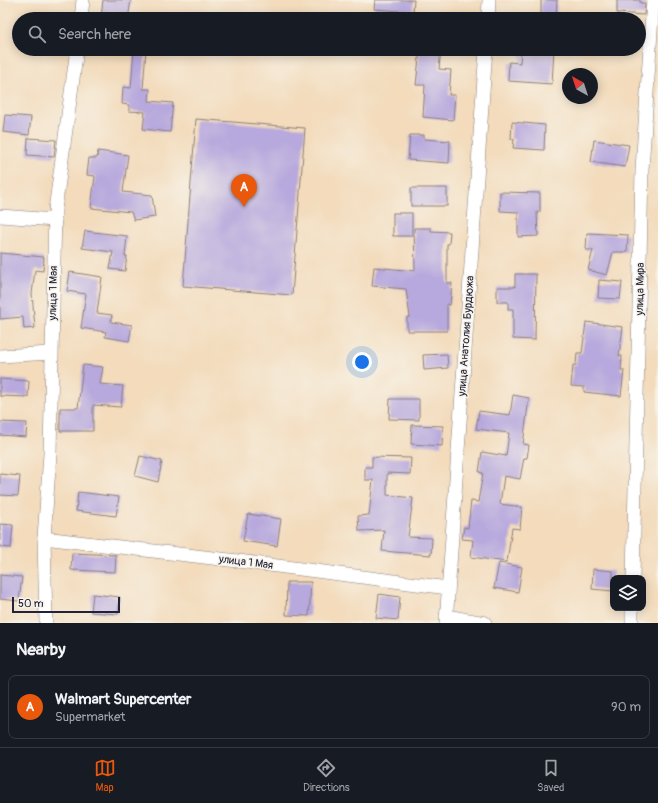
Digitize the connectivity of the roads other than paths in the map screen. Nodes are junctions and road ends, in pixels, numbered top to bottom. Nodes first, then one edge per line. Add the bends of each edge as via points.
1 (83, 0) edge
2 (489, 0) edge
3 (654, 0) edge
4 (82, 12) edge
5 (488, 12) edge
6 (76, 56) edge
7 (486, 56) edge
8 (0, 216) edge
9 (55, 220) junction
10 (51, 353) junction
11 (0, 356) edge
12 (44, 538) junction
13 (633, 575) edge
14 (448, 588) junction
15 (632, 611) edge
16 (446, 620) edge
17 (46, 623) edge
18 (485, 623) edge
19 (632, 623) edge

1 - 4 street
2 - 5 street
3 - 13 street, улица Мира via 642,170
6 - 9 street, улица 1 Мая
7 - 14 street, улица Анатолия Бурдюжа
8 - 9 street
9 - 10 street, улица 1 Мая
10 - 11 street
10 - 12 street, улица 1 Мая via 50,454
12 - 14 street, улица 1 Мая
12 - 17 street, улица 1 Мая
14 - 16 street, улица Анатолия Бурдюжа
15 - 19 street
16 - 18 street

